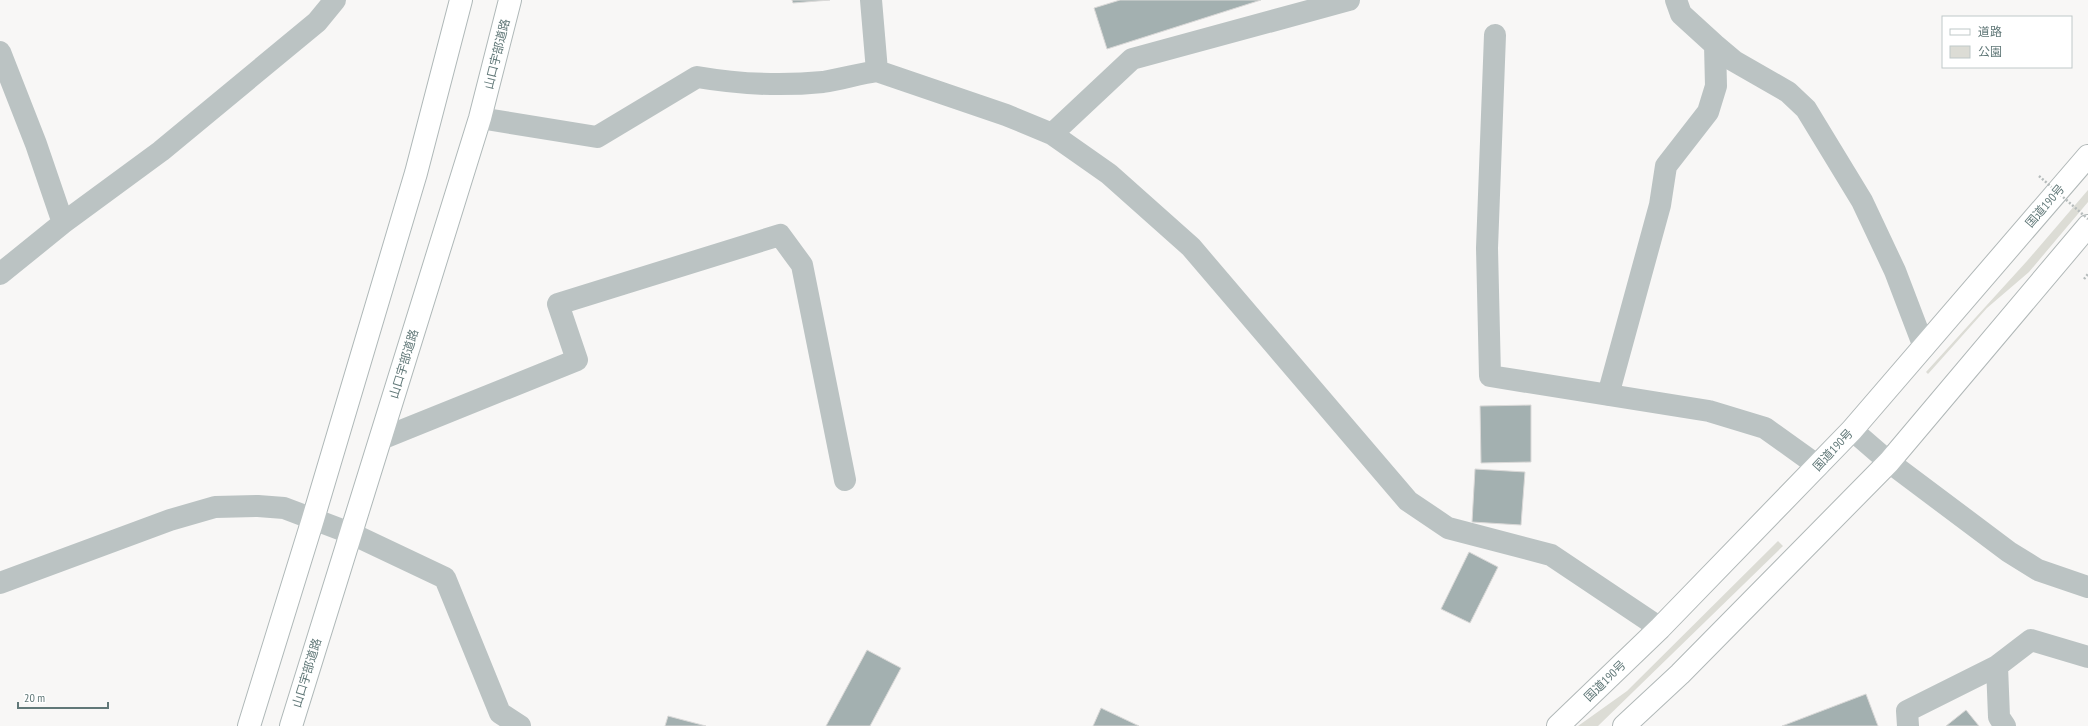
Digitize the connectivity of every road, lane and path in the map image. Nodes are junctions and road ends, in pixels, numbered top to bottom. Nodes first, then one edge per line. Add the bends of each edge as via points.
1 (335, 0) edge
2 (462, 0) edge
3 (510, 0) edge
4 (871, 0) edge
5 (1349, 0) edge
6 (1676, 0) edge
7 (1495, 35) dead end
8 (1715, 45) junction
9 (0, 52) edge
10 (877, 71) junction
11 (480, 118) junction
12 (1052, 134) junction
13 (2088, 156) edge
14 (2039, 176) dead end
15 (2088, 218) edge
16 (64, 223) junction
17 (2088, 226) edge
18 (0, 274) edge
19 (2088, 274) edge
20 (2084, 279) dead end
21 (1924, 346) junction
22 (1608, 394) junction
23 (1852, 430) junction
24 (381, 439) junction
25 (1888, 462) junction
26 (1818, 466) junction
27 (845, 480) dead end
28 (313, 519) junction
29 (350, 534) junction
30 (0, 583) edge
31 (2088, 587) edge
32 (1660, 628) junction
33 (2088, 657) edge
34 (1996, 666) junction
35 (248, 726) edge
36 (291, 726) edge
37 (520, 726) edge
38 (1558, 726) edge
39 (1624, 726) edge
40 (1908, 726) edge
41 (2005, 726) edge

1 - 16 street via 317,22 161,152
2 - 28 main road via 416,173
3 - 11 main road, 山口宇部道路
4 - 10 street
5 - 12 street via 1132,59
6 - 8 street via 1681,14
7 - 22 street via 1487,248 1490,376
8 - 21 street via 1734,61 1788,92 1806,109 1862,201 1895,271
8 - 22 street via 1716,86 1708,112 1666,166 1660,205
9 - 16 street
10 - 11 street via 823,82 785,84 697,77 597,137
10 - 12 street via 1006,115
11 - 24 main road, 山口宇部道路
12 - 32 street via 1109,174 1191,247 1408,500 1448,528 1551,555
13 - 21 main road, 国道190号
14 - 15 path, bridge
16 - 18 street
17 - 25 main road
19 - 20 path
21 - 23 main road, 国道190号
22 - 26 street via 1708,411 1765,428
23 - 25 street
23 - 26 main road, 国道190号
24 - 27 street via 577,360 558,304 780,235 802,266
24 - 29 main road, 山口宇部道路
25 - 31 street via 2009,552 2038,570
25 - 39 main road via 1680,674
26 - 32 main road, 国道190号
28 - 29 street
28 - 30 street via 284,508 215,507 163,523
28 - 35 main road
29 - 36 main road, 山口宇部道路
29 - 37 street via 445,578 500,713
32 - 38 main road, 国道190号
33 - 34 street via 2031,640
34 - 40 street via 1907,711
34 - 41 street via 1999,717

